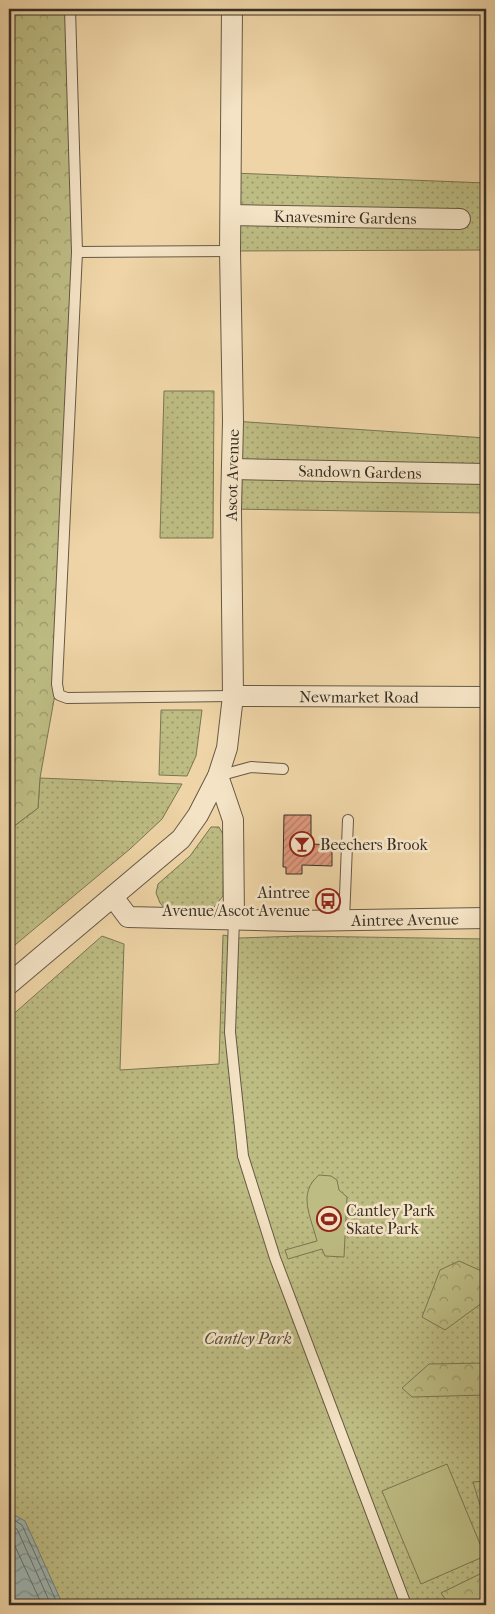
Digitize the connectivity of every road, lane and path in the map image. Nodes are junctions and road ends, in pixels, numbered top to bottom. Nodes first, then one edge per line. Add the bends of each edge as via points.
1 (70, 9) edge
2 (232, 9) edge
3 (231, 215) junction
4 (460, 219) dead end
5 (77, 252) junction
6 (230, 252) junction
7 (232, 469) junction
8 (486, 474) edge
9 (233, 696) junction
10 (486, 697) edge
11 (283, 769) dead end
12 (218, 776) junction
13 (348, 820) dead end
14 (112, 897) junction
15 (486, 918) edge
16 (234, 919) junction
17 (344, 920) junction
18 (9, 984) edge
19 (406, 1605) edge

1 - 5 lane
2 - 3 street, Ascot Avenue
3 - 4 street, Knavesmire Gardens
3 - 6 street, Ascot Avenue
5 - 6 lane
5 - 9 lane via 59,695 67,698
6 - 7 street, Ascot Avenue
7 - 8 street, Sandown Gardens
7 - 9 street, Ascot Avenue
9 - 10 street, Newmarket Road
9 - 12 street, Ascot Avenue via 227,748
11 - 12 lane via 251,767
12 - 14 street, Ascot Avenue via 198,815 181,839
12 - 16 street via 232,820
13 - 17 lane
14 - 16 street, Aintree Avenue via 128,917
14 - 18 street, Ascot Avenue
15 - 17 street, Aintree Avenue
16 - 17 street, Aintree Avenue
16 - 19 lane via 230,1032 243,1156 275,1258

